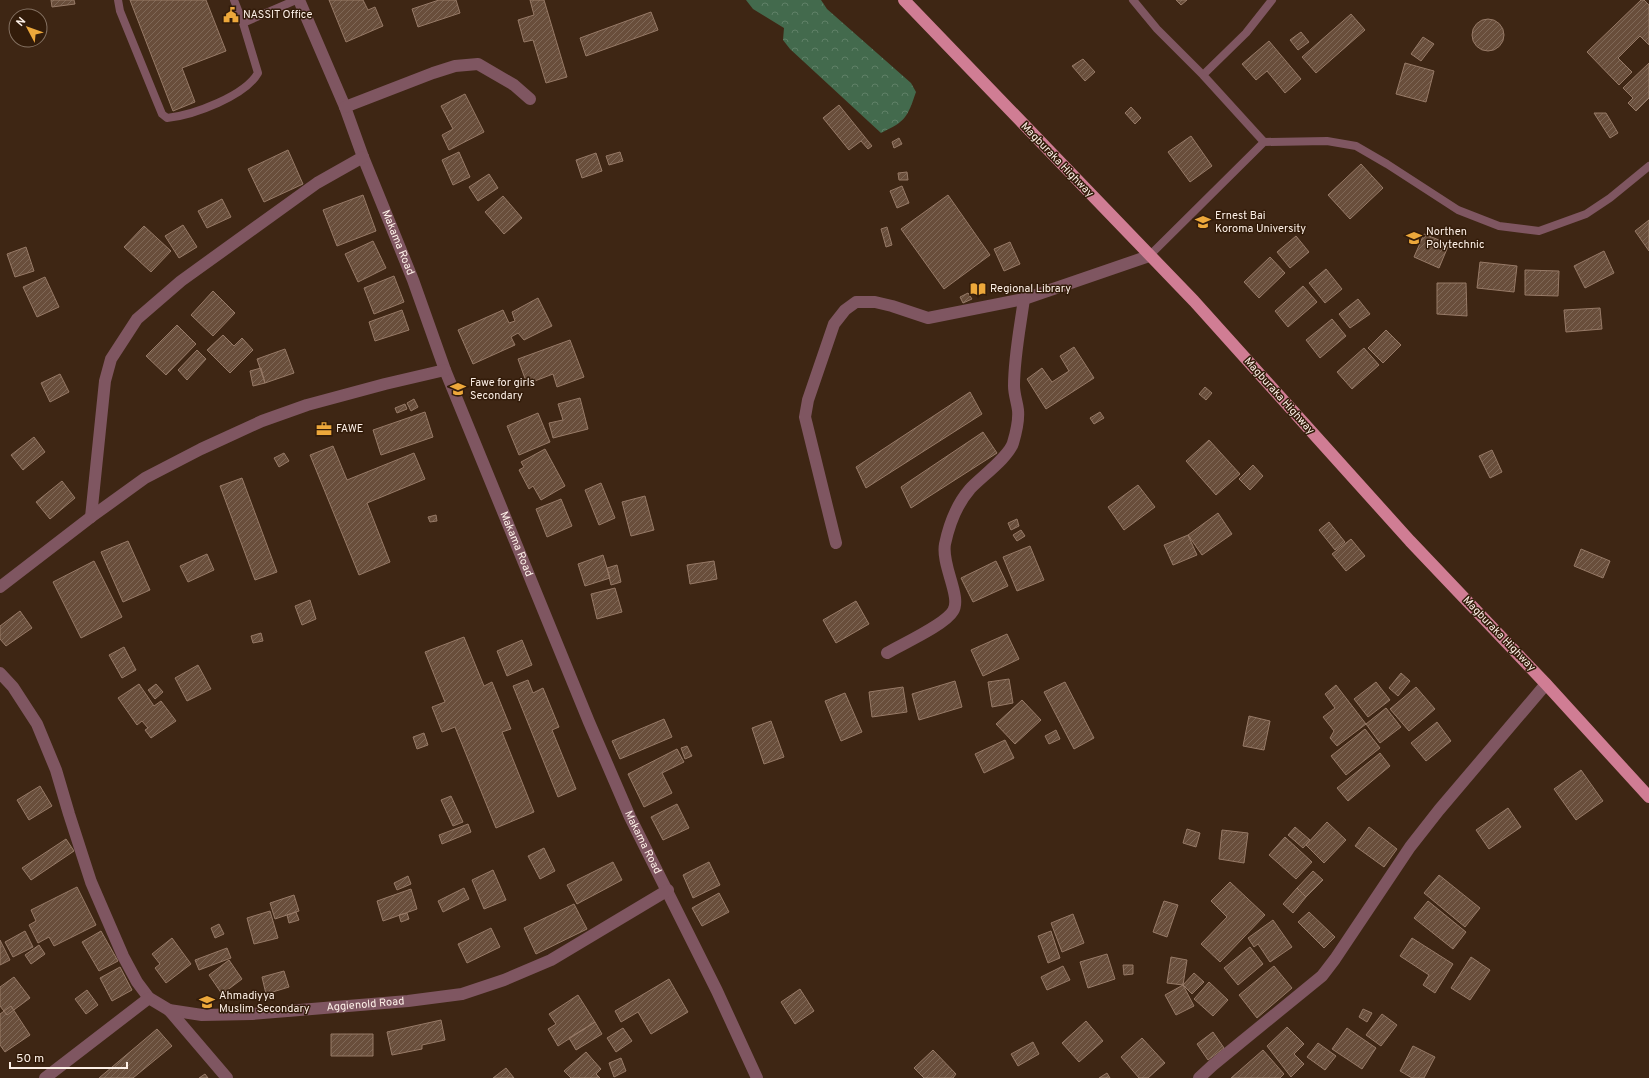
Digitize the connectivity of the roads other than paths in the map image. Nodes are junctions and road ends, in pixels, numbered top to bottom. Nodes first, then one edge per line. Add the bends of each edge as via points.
1 (118, 0) edge
2 (234, 0) edge
3 (296, 0) edge
4 (299, 0) edge
5 (904, 0) edge
6 (1133, 0) edge
7 (1272, 0) edge
8 (243, 23) junction
9 (1203, 75) junction
10 (530, 99) dead end
11 (345, 107) junction
12 (1264, 142) junction
13 (363, 157) junction
14 (1649, 166) edge
15 (1149, 256) junction
16 (1024, 299) junction
17 (445, 370) junction
18 (91, 517) junction
19 (836, 543) dead end
20 (0, 587) edge
21 (887, 653) dead end
22 (0, 673) edge
23 (1546, 684) junction
24 (1649, 797) edge
25 (668, 890) junction
26 (149, 998) junction
27 (169, 1010) junction
28 (45, 1078) edge
29 (227, 1078) edge
30 (757, 1078) edge
31 (1200, 1078) edge

1 - 8 lane via 120,11 162,114 167,118 208,106 242,90 254,80 258,73
2 - 8 lane
3 - 8 lane
4 - 11 street, Makama Road
5 - 15 main road, Magburaka Highway
6 - 9 lane
7 - 9 lane via 1246,33
9 - 12 lane
10 - 11 street via 514,85 478,64 455,66 433,73
11 - 13 street, Makama Road
12 - 14 lane via 1327,142 1356,146 1458,210 1499,226 1539,231 1586,214
12 - 15 lane
13 - 17 street, Makama Road via 413,280
13 - 18 street via 317,183 182,281 137,319 111,359 105,381
15 - 16 street
15 - 23 main road, Magburaka Highway via 1194,301 1410,541
16 - 19 street via 928,318 875,302 856,302 845,310 834,324 808,400 805,418
16 - 21 street via 1015,360 1014,388 1018,412 1013,445 970,489 958,506 945,545 945,561 957,600 954,611 944,621
17 - 18 street via 307,405 262,421 145,478
17 - 25 street, Makama Road via 589,722 630,817
18 - 20 street
22 - 26 street via 13,687 36,724 56,770 91,882 123,956
23 - 24 main road, Magburaka Highway
23 - 31 street via 1410,847 1322,976
25 - 27 street, Aggienold Road via 551,960 462,994 252,1014 202,1015
25 - 30 street, Makama Road
26 - 27 street, Aggienold Road
26 - 28 street
27 - 29 street

